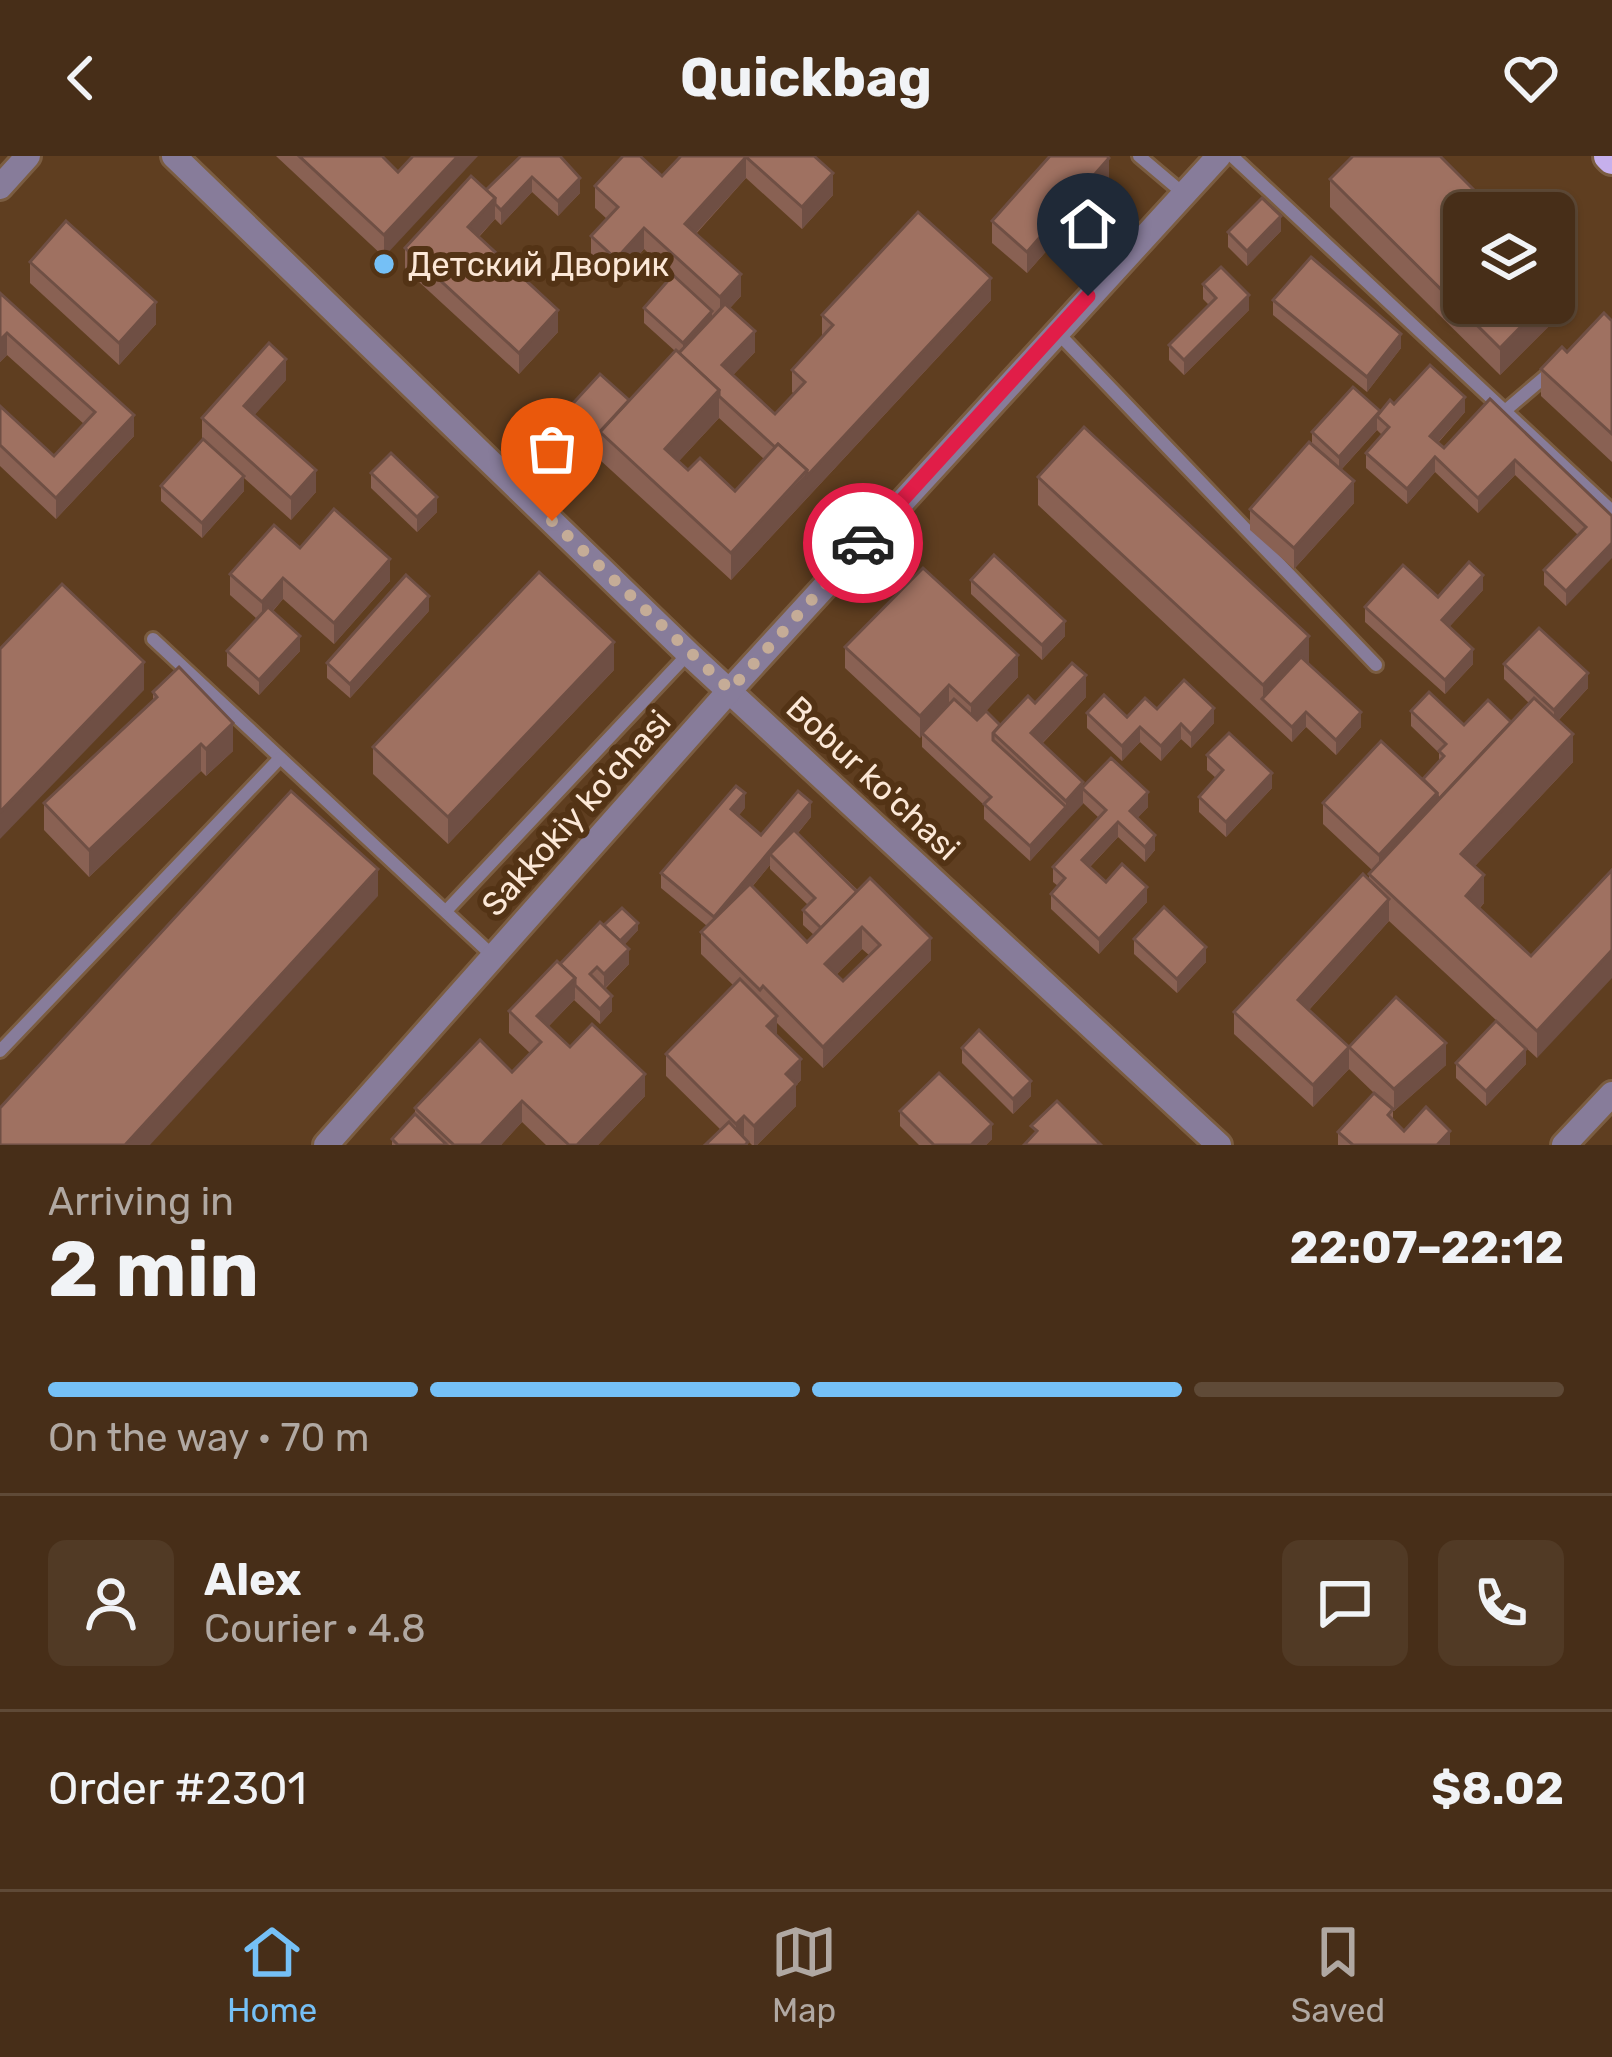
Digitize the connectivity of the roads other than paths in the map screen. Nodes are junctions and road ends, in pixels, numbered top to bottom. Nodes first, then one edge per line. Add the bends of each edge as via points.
1 (28, 156) edge
2 (174, 156) edge
3 (1139, 156) edge
4 (1219, 156) edge
5 (1232, 156) edge
6 (0, 187) edge
7 (1184, 194) junction
8 (1055, 330) junction
9 (1574, 352) edge
10 (1507, 410) junction
11 (1612, 511) edge
12 (153, 639) dead end
13 (689, 653) junction
14 (1376, 664) dead end
15 (730, 690) junction
16 (280, 758) junction
17 (446, 911) junction
18 (494, 956) junction
19 (0, 1051) edge
20 (1612, 1094) edge
21 (326, 1145) edge
22 (1219, 1145) edge
23 (1564, 1145) edge

1 - 6 street
2 - 13 street, Bobur ko'chasi
3 - 7 lane
4 - 7 street, Sakkokiy ko'chasi
5 - 10 lane
7 - 8 street, Sakkokiy ko'chasi
8 - 14 lane
8 - 15 street, Sakkokiy ko'chasi
9 - 10 lane
10 - 11 lane
12 - 16 lane
13 - 15 street, Bobur ko'chasi
13 - 17 lane
15 - 18 street, Sakkokiy ko'chasi
15 - 22 street, Bobur ko'chasi
16 - 17 lane
16 - 19 lane
17 - 18 lane
18 - 21 street, Sakkokiy ko'chasi
20 - 23 street

